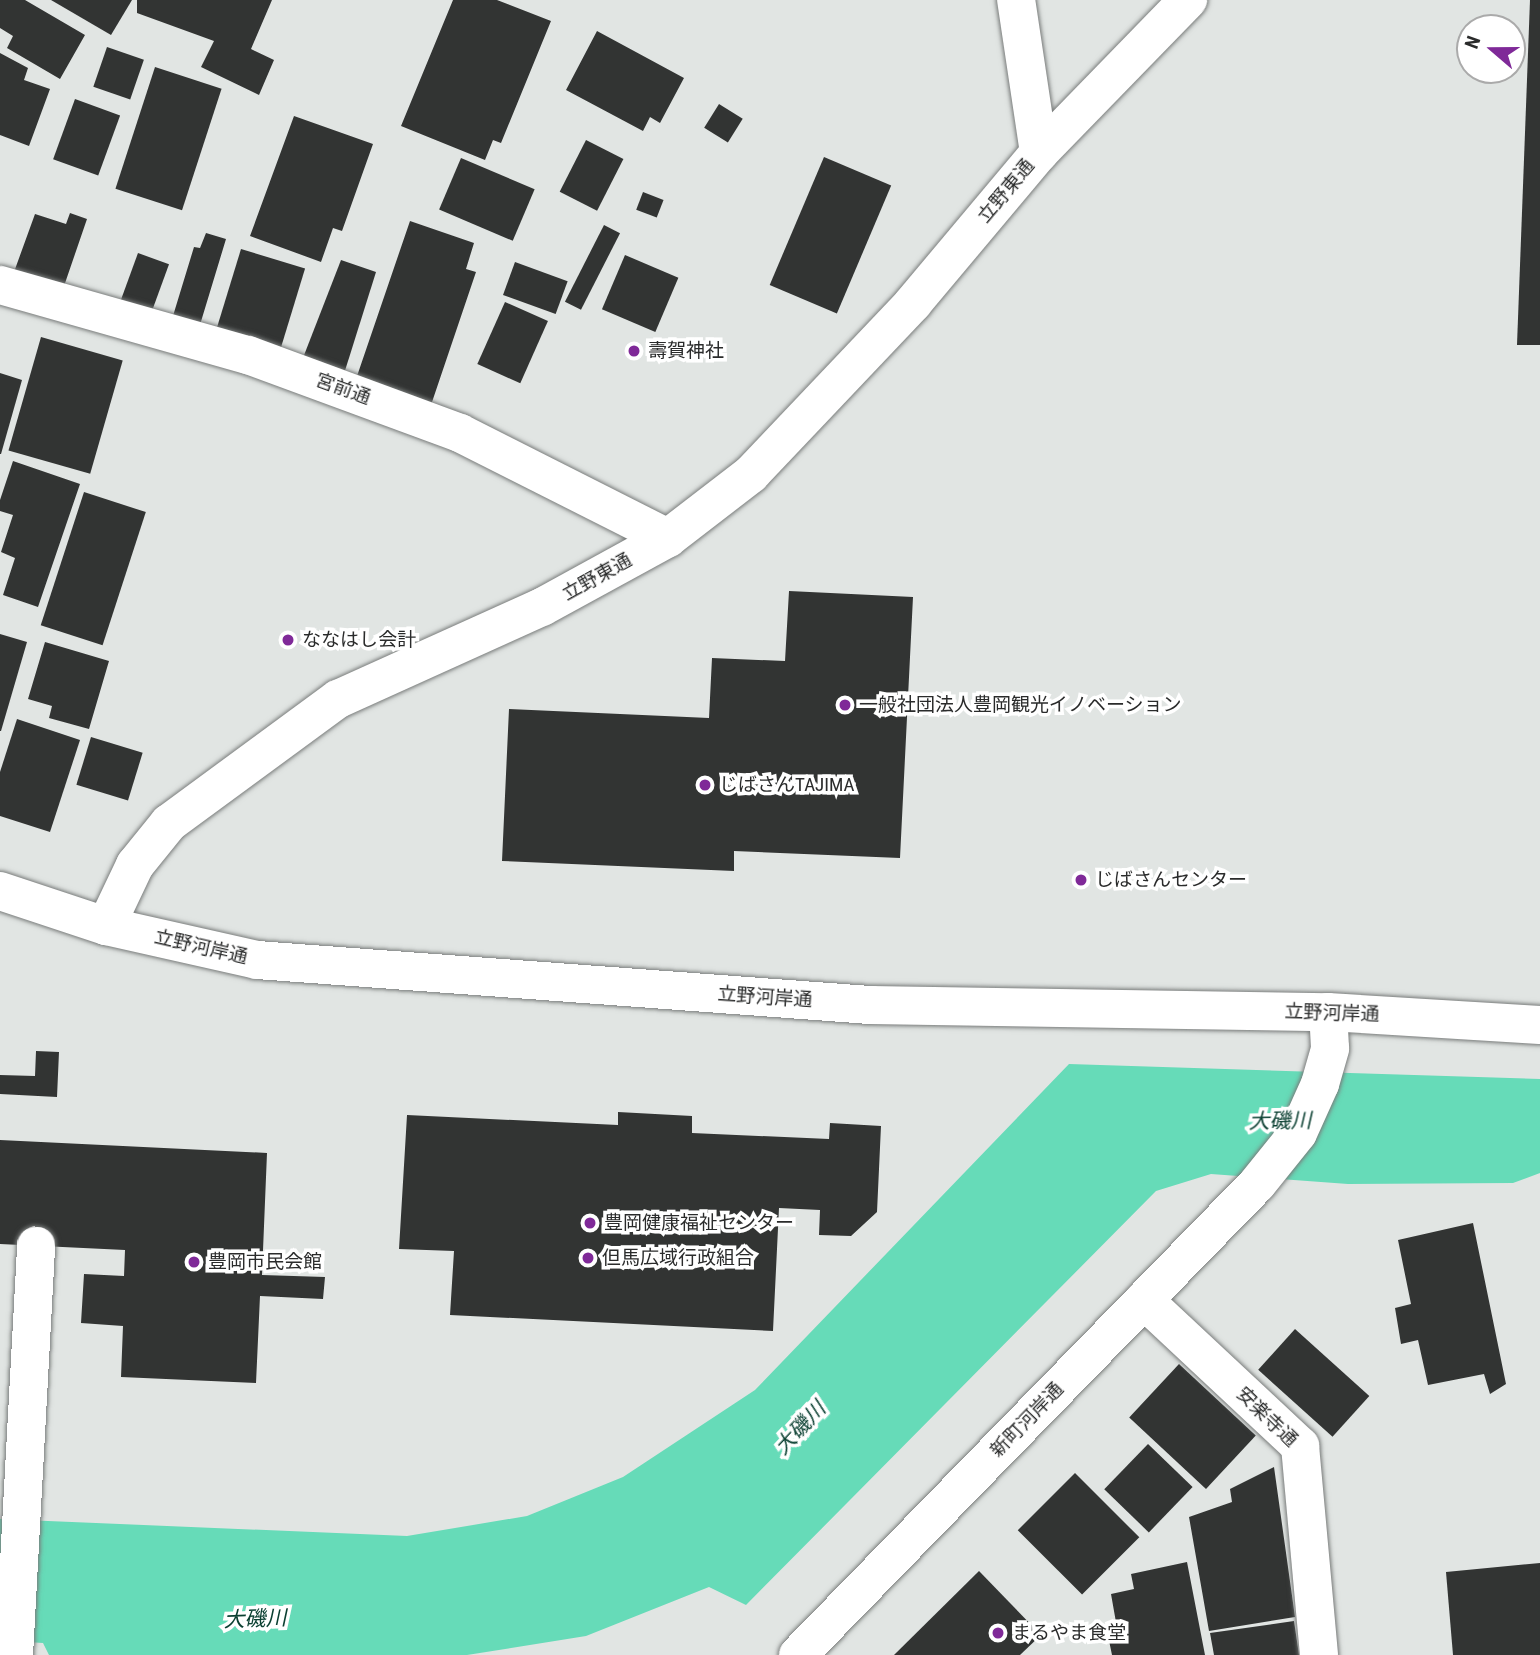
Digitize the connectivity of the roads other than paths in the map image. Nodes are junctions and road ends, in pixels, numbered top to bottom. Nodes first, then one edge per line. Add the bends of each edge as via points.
1 (1016, 0) edge
2 (1188, 0) edge
3 (1039, 153) junction
4 (0, 285) edge
5 (668, 538) junction
6 (0, 891) edge
7 (106, 926) junction
8 (1540, 1025) edge
9 (1329, 1030) junction
10 (36, 1245) dead end
11 (1144, 1300) junction
12 (14, 1655) edge
13 (797, 1655) edge
14 (1319, 1655) edge

1 - 3 street
2 - 3 street, 立野東通
3 - 5 street, 立野東通 via 914,303 751,474
4 - 5 street, 宮前通 via 248,355 460,433
5 - 7 street, 立野東通 via 542,607 338,699 170,823 135,865
6 - 7 street, 立野河岸通
7 - 9 street, 立野河岸通 via 257,960 870,1005
8 - 9 street, 立野河岸通
9 - 11 street, 新町河岸通 via 1298,1133 1257,1184
10 - 12 street
11 - 13 street, 新町河岸通
11 - 14 street, 安楽寺通 via 1300,1446

